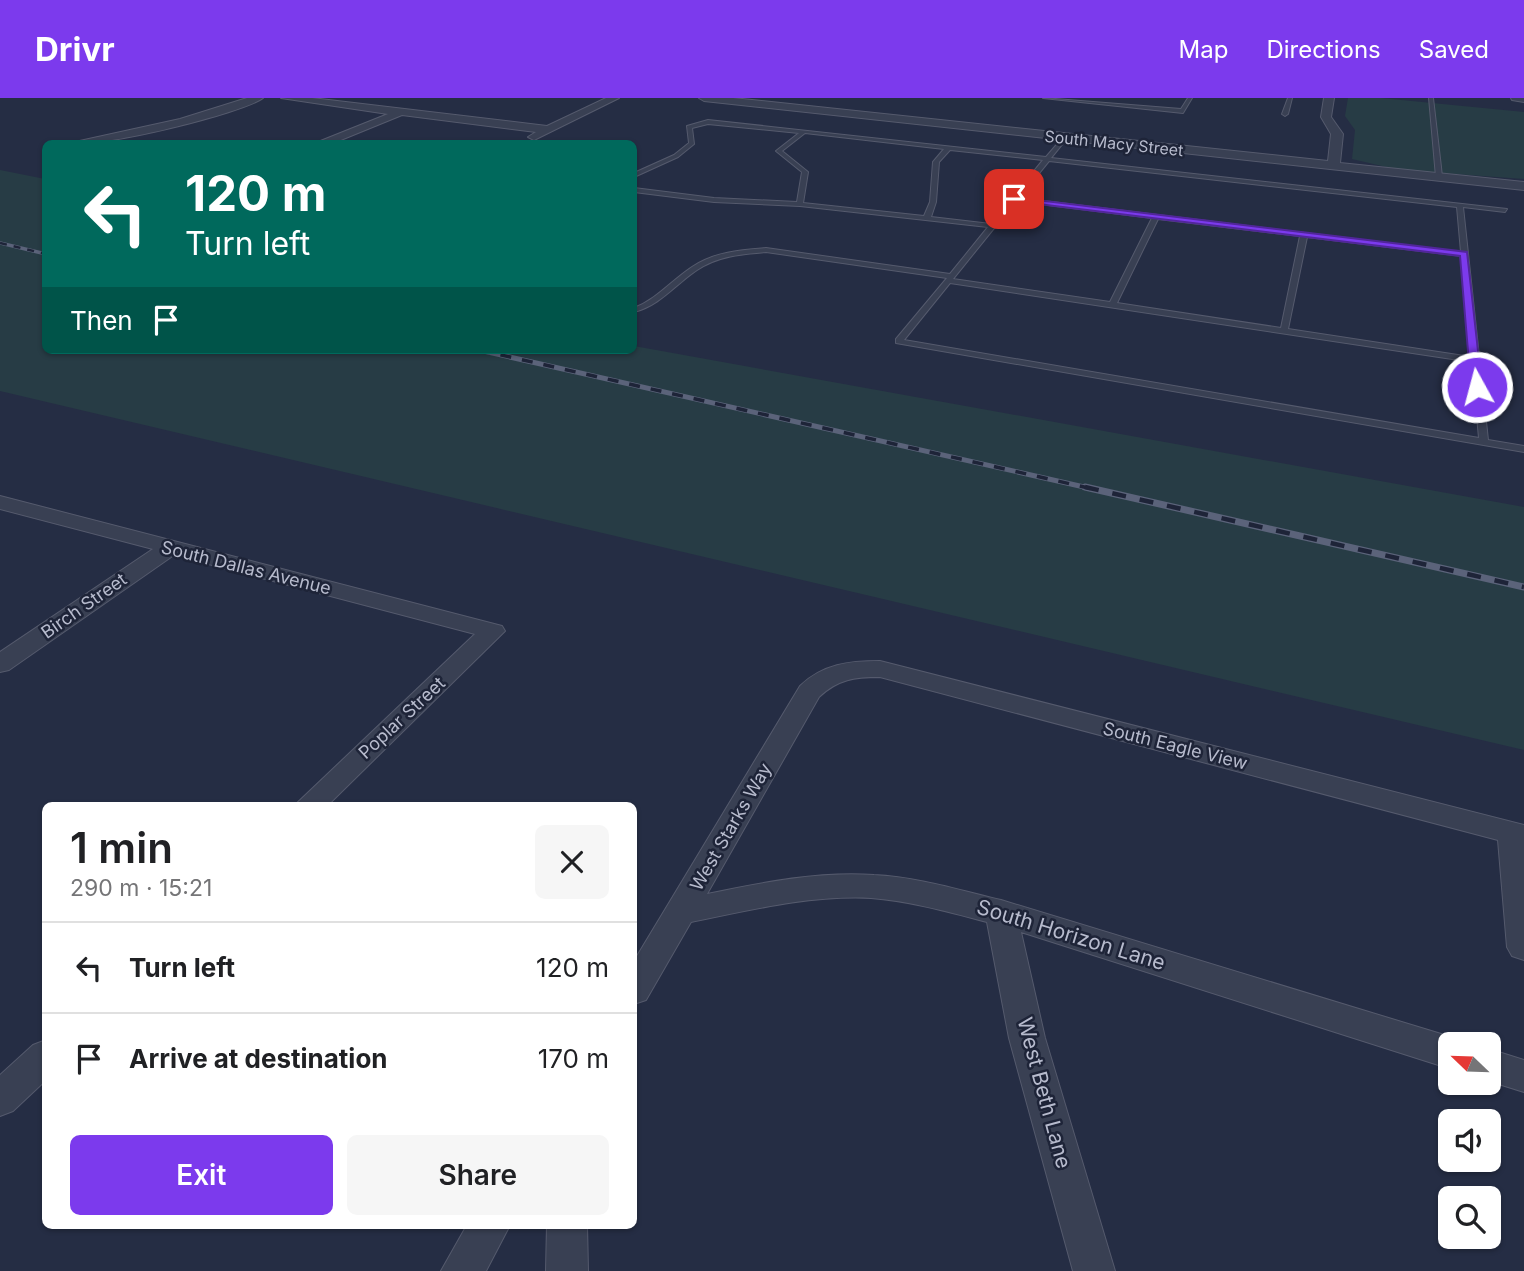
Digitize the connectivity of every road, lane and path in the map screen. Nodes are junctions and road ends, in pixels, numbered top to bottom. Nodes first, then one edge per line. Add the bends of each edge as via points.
1 (258, 98) edge
2 (286, 98) edge
3 (614, 98) edge
4 (704, 98) edge
5 (1045, 98) edge
6 (1190, 98) edge
7 (1290, 98) edge
8 (1329, 98) edge
9 (1432, 98) edge
10 (1516, 98) edge
11 (1524, 99) edge
12 (1086, 100) edge
13 (402, 112) junction
14 (1285, 114) dead end
15 (549, 130) junction
16 (805, 131) junction
17 (1065, 137) junction
18 (91, 140) edge
19 (329, 140) edge
20 (529, 140) edge
21 (949, 147) junction
22 (1048, 158) junction
23 (1333, 166) junction
24 (637, 174) edge
25 (1439, 177) junction
26 (1524, 186) edge
27 (637, 190) edge
28 (1014, 199) junction
29 (800, 204) junction
30 (1460, 205) junction
31 (1505, 210) dead end
32 (1156, 216) junction
33 (927, 218) junction
34 (992, 226) junction
35 (1304, 234) junction
36 (1464, 254) junction
37 (950, 278) junction
38 (1112, 305) junction
39 (637, 309) edge
40 (1284, 331) junction
41 (1473, 360) junction
42 (1484, 442) junction
43 (1524, 449) edge
44 (0, 502) edge
45 (169, 548) junction
46 (493, 631) joint
47 (0, 664) edge
48 (836, 671) joint
49 (313, 802) edge
50 (682, 911) junction
51 (1001, 913) junction
52 (1524, 947) edge
53 (637, 985) edge
54 (1438, 1049) edge
55 (42, 1060) edge
56 (1502, 1069) edge
57 (1524, 1076) edge
58 (0, 1099) edge
59 (488, 1229) edge
60 (568, 1229) edge
61 (462, 1271) edge
62 (568, 1271) edge
63 (1094, 1271) edge

1 - 18 street via 182,122
2 - 13 street
3 - 15 street
4 - 17 street, South Macy Street
5 - 12 lane
6 - 12 lane via 1183,111
7 - 14 lane
8 - 23 street via 1326,117 1338,134
9 - 25 lane
10 - 11 street
13 - 15 street
13 - 19 street
15 - 20 street
16 - 21 lane
16 - 24 lane via 727,122 695,124 689,127 692,143 676,156
16 - 29 lane via 779,151 805,172
17 - 22 lane
17 - 23 street, South Macy Street
21 - 22 lane
21 - 33 lane via 936,162
22 - 28 lane
22 - 30 lane
23 - 25 street, South Macy Street
25 - 26 street, South Macy Street
27 - 29 lane
28 - 32 lane
28 - 34 lane
29 - 33 lane
30 - 31 lane
30 - 36 lane
32 - 35 lane
32 - 38 lane
33 - 34 lane
34 - 37 lane
35 - 36 lane
35 - 40 lane
36 - 41 lane
37 - 38 lane
37 - 39 lane via 766,250 735,253 701,265
37 - 42 lane via 899,341
38 - 40 lane
40 - 41 lane
41 - 42 lane
42 - 43 lane
44 - 45 street, South Dallas Avenue
45 - 46 street, South Dallas Avenue
45 - 47 street, Birch Street
46 - 49 street, Poplar Street
48 - 50 street, West Starks Way via 809,692
48 - 52 street, South Eagle View via 880,669 1513,833
50 - 51 street, South Horizon Lane via 765,894 855,886 926,894
50 - 53 street, West Starks Way
51 - 54 street, South Horizon Lane
51 - 63 street, West Beth Lane via 1027,1038
55 - 58 street
56 - 57 street
59 - 61 street
60 - 62 street

